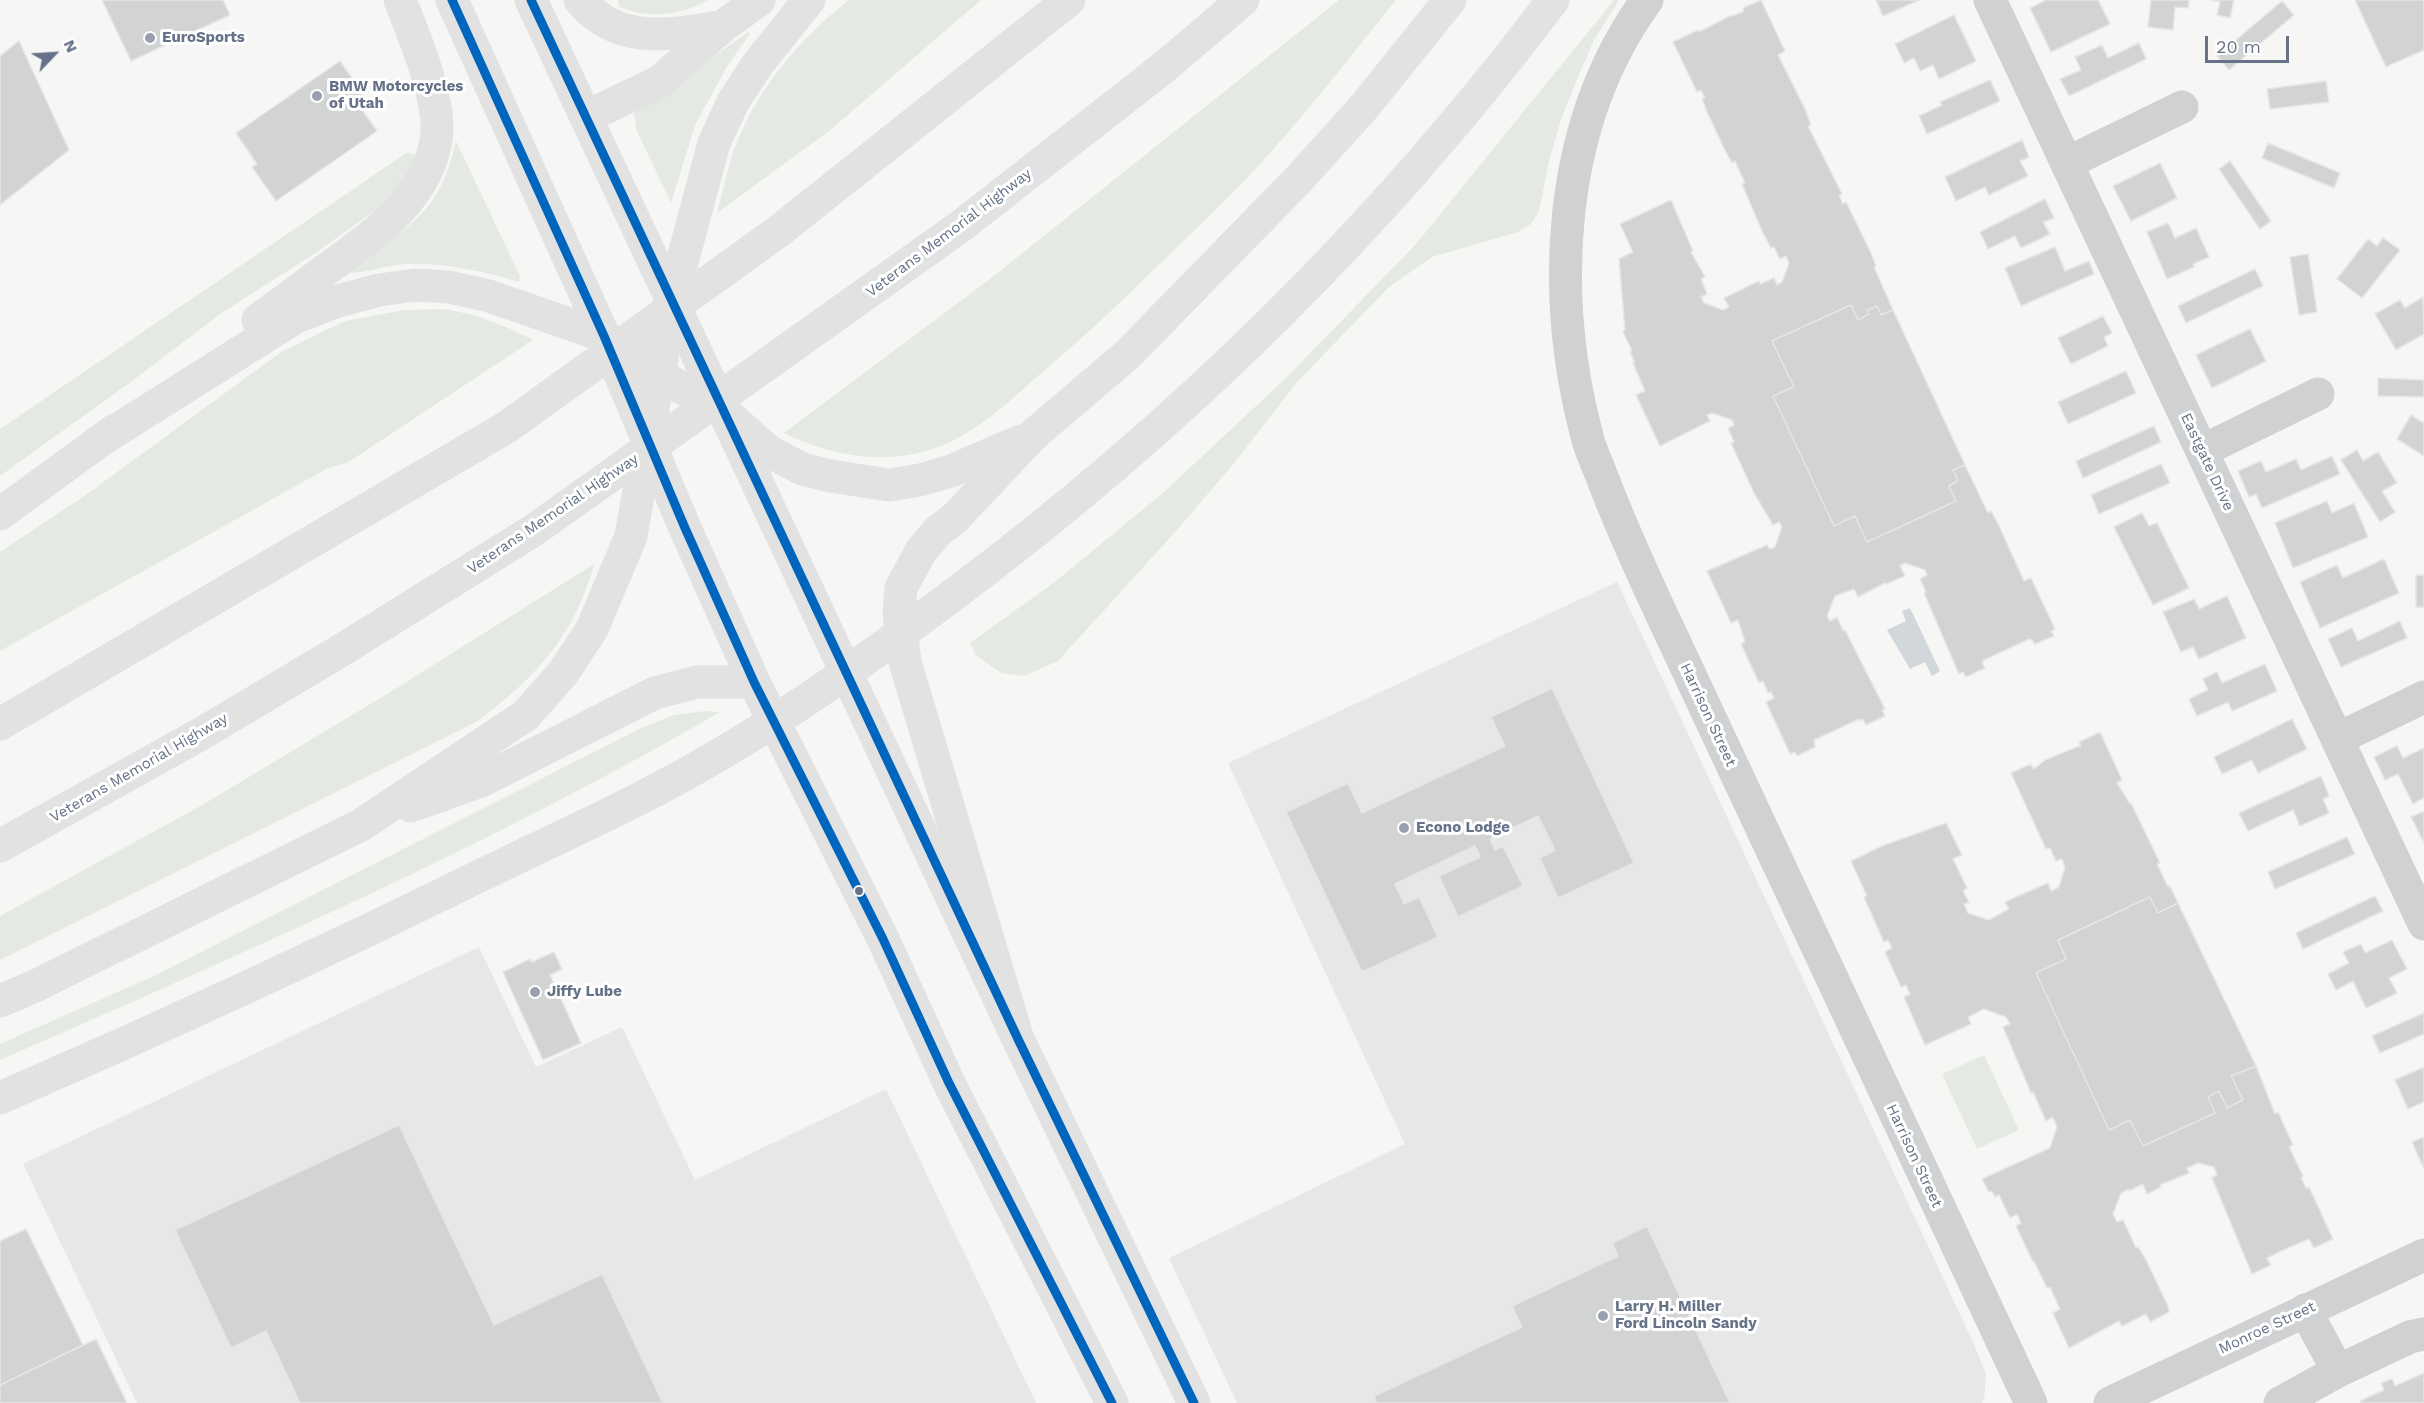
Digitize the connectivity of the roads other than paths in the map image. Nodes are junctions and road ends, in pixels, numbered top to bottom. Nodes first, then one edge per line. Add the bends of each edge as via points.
1 (400, 0) edge
2 (452, 0) edge
3 (531, 0) edge
4 (580, 0) edge
5 (759, 0) edge
6 (809, 0) edge
7 (1069, 0) edge
8 (1243, 0) edge
9 (1450, 0) edge
10 (1553, 0) edge
11 (1647, 0) edge
12 (1990, 0) edge
13 (723, 26) junction
14 (2182, 107) dead end
15 (586, 117) junction
16 (2067, 163) junction
17 (672, 300) junction
18 (604, 336) junction
19 (658, 374) junction
20 (2318, 394) dead end
21 (728, 416) junction
22 (1032, 436) junction
23 (648, 440) junction
24 (99, 442) junction
25 (2202, 451) junction
26 (0, 514) edge
27 (754, 682) junction
28 (2424, 698) edge
29 (0, 724) edge
30 (2337, 739) junction
31 (361, 825) junction
32 (0, 846) edge
33 (2424, 924) edge
34 (0, 1001) edge
35 (1016, 1033) junction
36 (0, 1098) edge
37 (2424, 1255) edge
38 (2305, 1310) junction
39 (2424, 1334) edge
40 (2338, 1371) junction
41 (1113, 1403) edge
42 (1194, 1403) edge
43 (2031, 1403) edge
44 (2110, 1403) edge
45 (2280, 1403) edge

1 - 24 main road via 420,52 434,105 437,139 427,169 406,204 382,228
2 - 18 main road
3 - 15 main road
4 - 13 main road via 592,15 638,34 671,35
5 - 13 main road
6 - 17 main road via 733,102 711,154
7 - 29 main road via 779,231 507,427
8 - 32 main road, Veterans Memorial Highway via 1163,68 961,226 534,530 206,731
9 - 22 main road via 1364,107 1297,181 1127,355
10 - 36 main road via 1419,166 1283,310 1203,387 981,575 845,675 713,759 639,799 267,979
11 - 43 street, Harrison Street via 1606,69 1583,134 1569,202 1565,270 1571,356 1588,441 1620,525
12 - 16 street, Eastgate Drive
13 - 15 main road via 659,82
14 - 16 street
15 - 17 main road
16 - 25 street, Eastgate Drive
17 - 19 main road
17 - 21 main road
18 - 19 main road
18 - 23 main road
18 - 24 main road via 489,296 449,287 415,285 379,290 296,317
19 - 21 main road
19 - 23 main road
20 - 25 street
21 - 22 main road via 768,450 802,469 889,485 951,471
21 - 35 main road
22 - 35 main road via 921,551 901,588 899,613 905,662
23 - 27 main road
23 - 31 main road via 631,536 592,629 563,673 526,715
24 - 26 main road
25 - 30 street, Eastgate Drive
27 - 31 main road via 697,682 655,693 481,781
27 - 41 main road via 883,939 949,1083
28 - 30 street
30 - 33 street, Eastgate Drive
31 - 34 main road
35 - 42 main road
37 - 38 street, Monroe Street
38 - 40 street
38 - 44 street, Monroe Street
39 - 40 street
40 - 45 street

